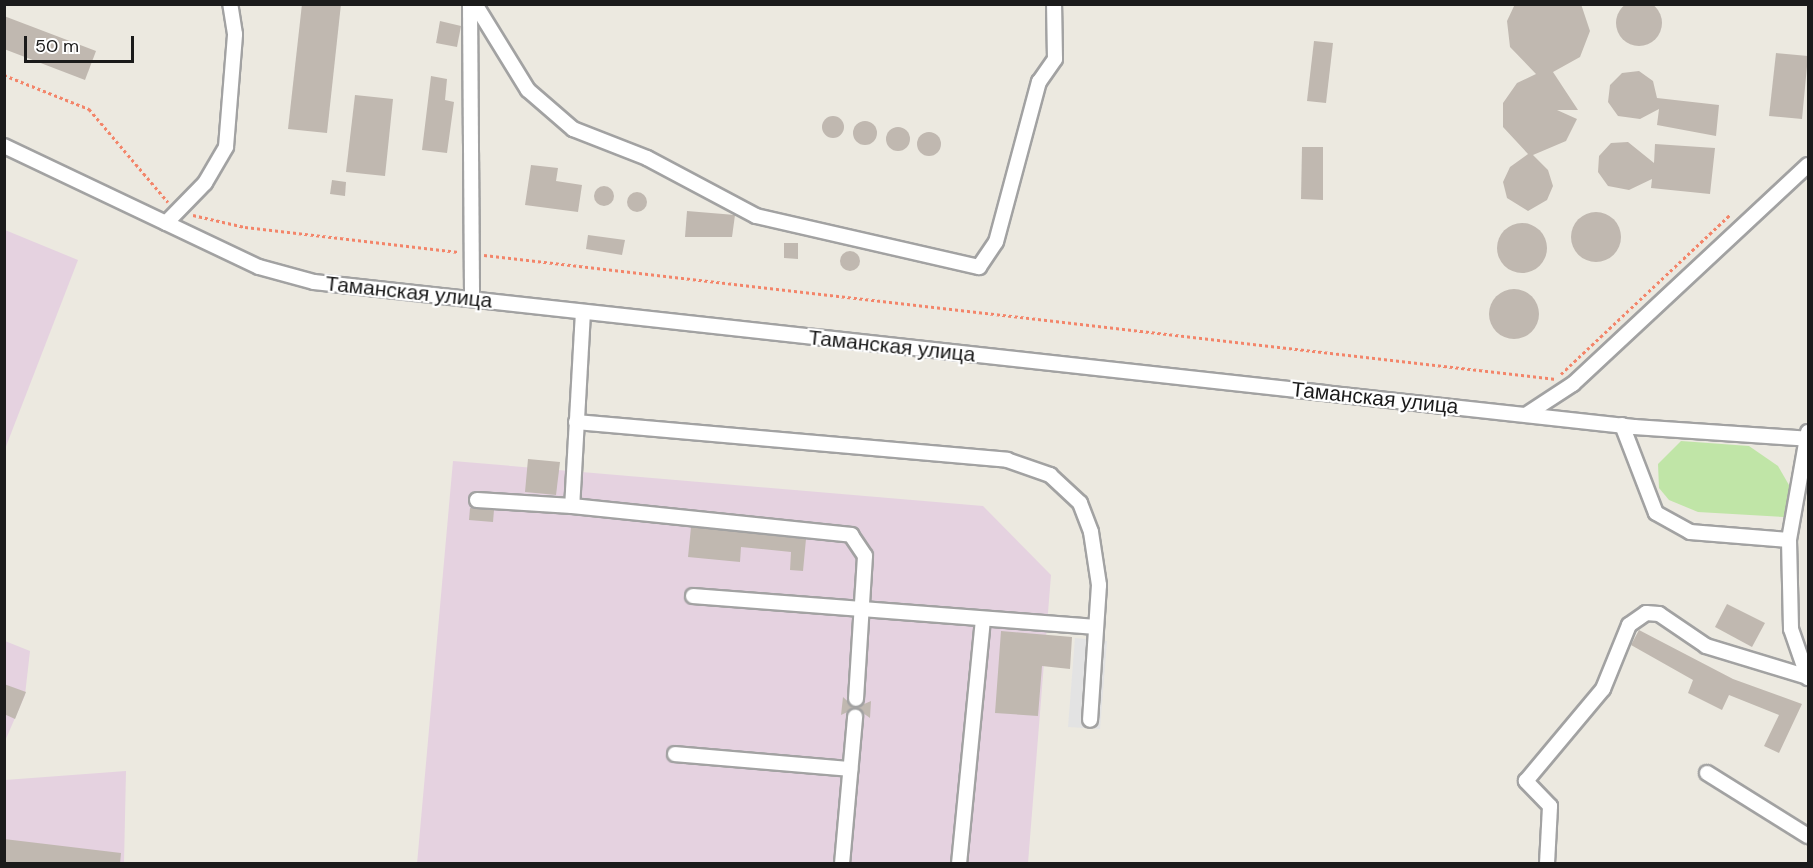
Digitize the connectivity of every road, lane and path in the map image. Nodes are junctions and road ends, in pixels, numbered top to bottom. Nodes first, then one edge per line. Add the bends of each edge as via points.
1 (230, 4) edge
2 (470, 4) edge
3 (475, 4) edge
4 (1054, 4) edge
5 (4, 75) edge
6 (4, 146) edge
7 (1809, 165) edge
8 (180, 208) junction
9 (1730, 215) dead end
10 (166, 223) junction
11 (472, 254) junction
12 (472, 299) junction
13 (583, 312) junction
14 (1527, 414) junction
15 (576, 422) junction
16 (1622, 425) junction
17 (1808, 436) edge
18 (477, 500) dead end
19 (572, 506) junction
20 (1789, 540) junction
21 (693, 596) dead end
22 (863, 609) junction
23 (983, 621) junction
24 (1096, 627) junction
25 (1807, 677) edge
26 (856, 699) dead end
27 (855, 717) dead end
28 (1090, 720) dead end
29 (675, 754) dead end
30 (850, 769) junction
31 (1707, 773) dead end
32 (1809, 836) edge
33 (842, 864) edge
34 (959, 864) edge
35 (1547, 864) edge

1 - 8 street via 235,33 226,147 206,183
2 - 11 street
3 - 4 street via 528,90 573,129 647,158 756,216 979,267 996,242 1039,82 1055,59
5 - 8 path via 89,109 132,154 160,199
6 - 10 street, Таманская улица
7 - 14 street via 1573,384
8 - 10 street
8 - 11 path via 245,226
9 - 11 path via 1556,379
10 - 12 street, Таманская улица via 259,267 314,282
11 - 12 street
12 - 13 street, Таманская улица
13 - 14 street, Таманская улица
13 - 15 street
14 - 16 street, Таманская улица
15 - 19 street
15 - 24 street via 1006,460 1050,475 1080,503 1091,532 1099,585
16 - 17 street, Таманская улица
16 - 20 street via 1656,513 1690,532
17 - 20 street
18 - 19 street
19 - 22 street via 851,535 865,556
20 - 25 street via 1791,629
21 - 22 street
22 - 23 street
22 - 26 street
23 - 24 street
23 - 34 street
24 - 28 street
25 - 35 street via 1706,646 1659,614 1646,613 1629,625 1603,689 1526,781 1550,806
27 - 30 street
29 - 30 street
30 - 33 street
31 - 32 street

